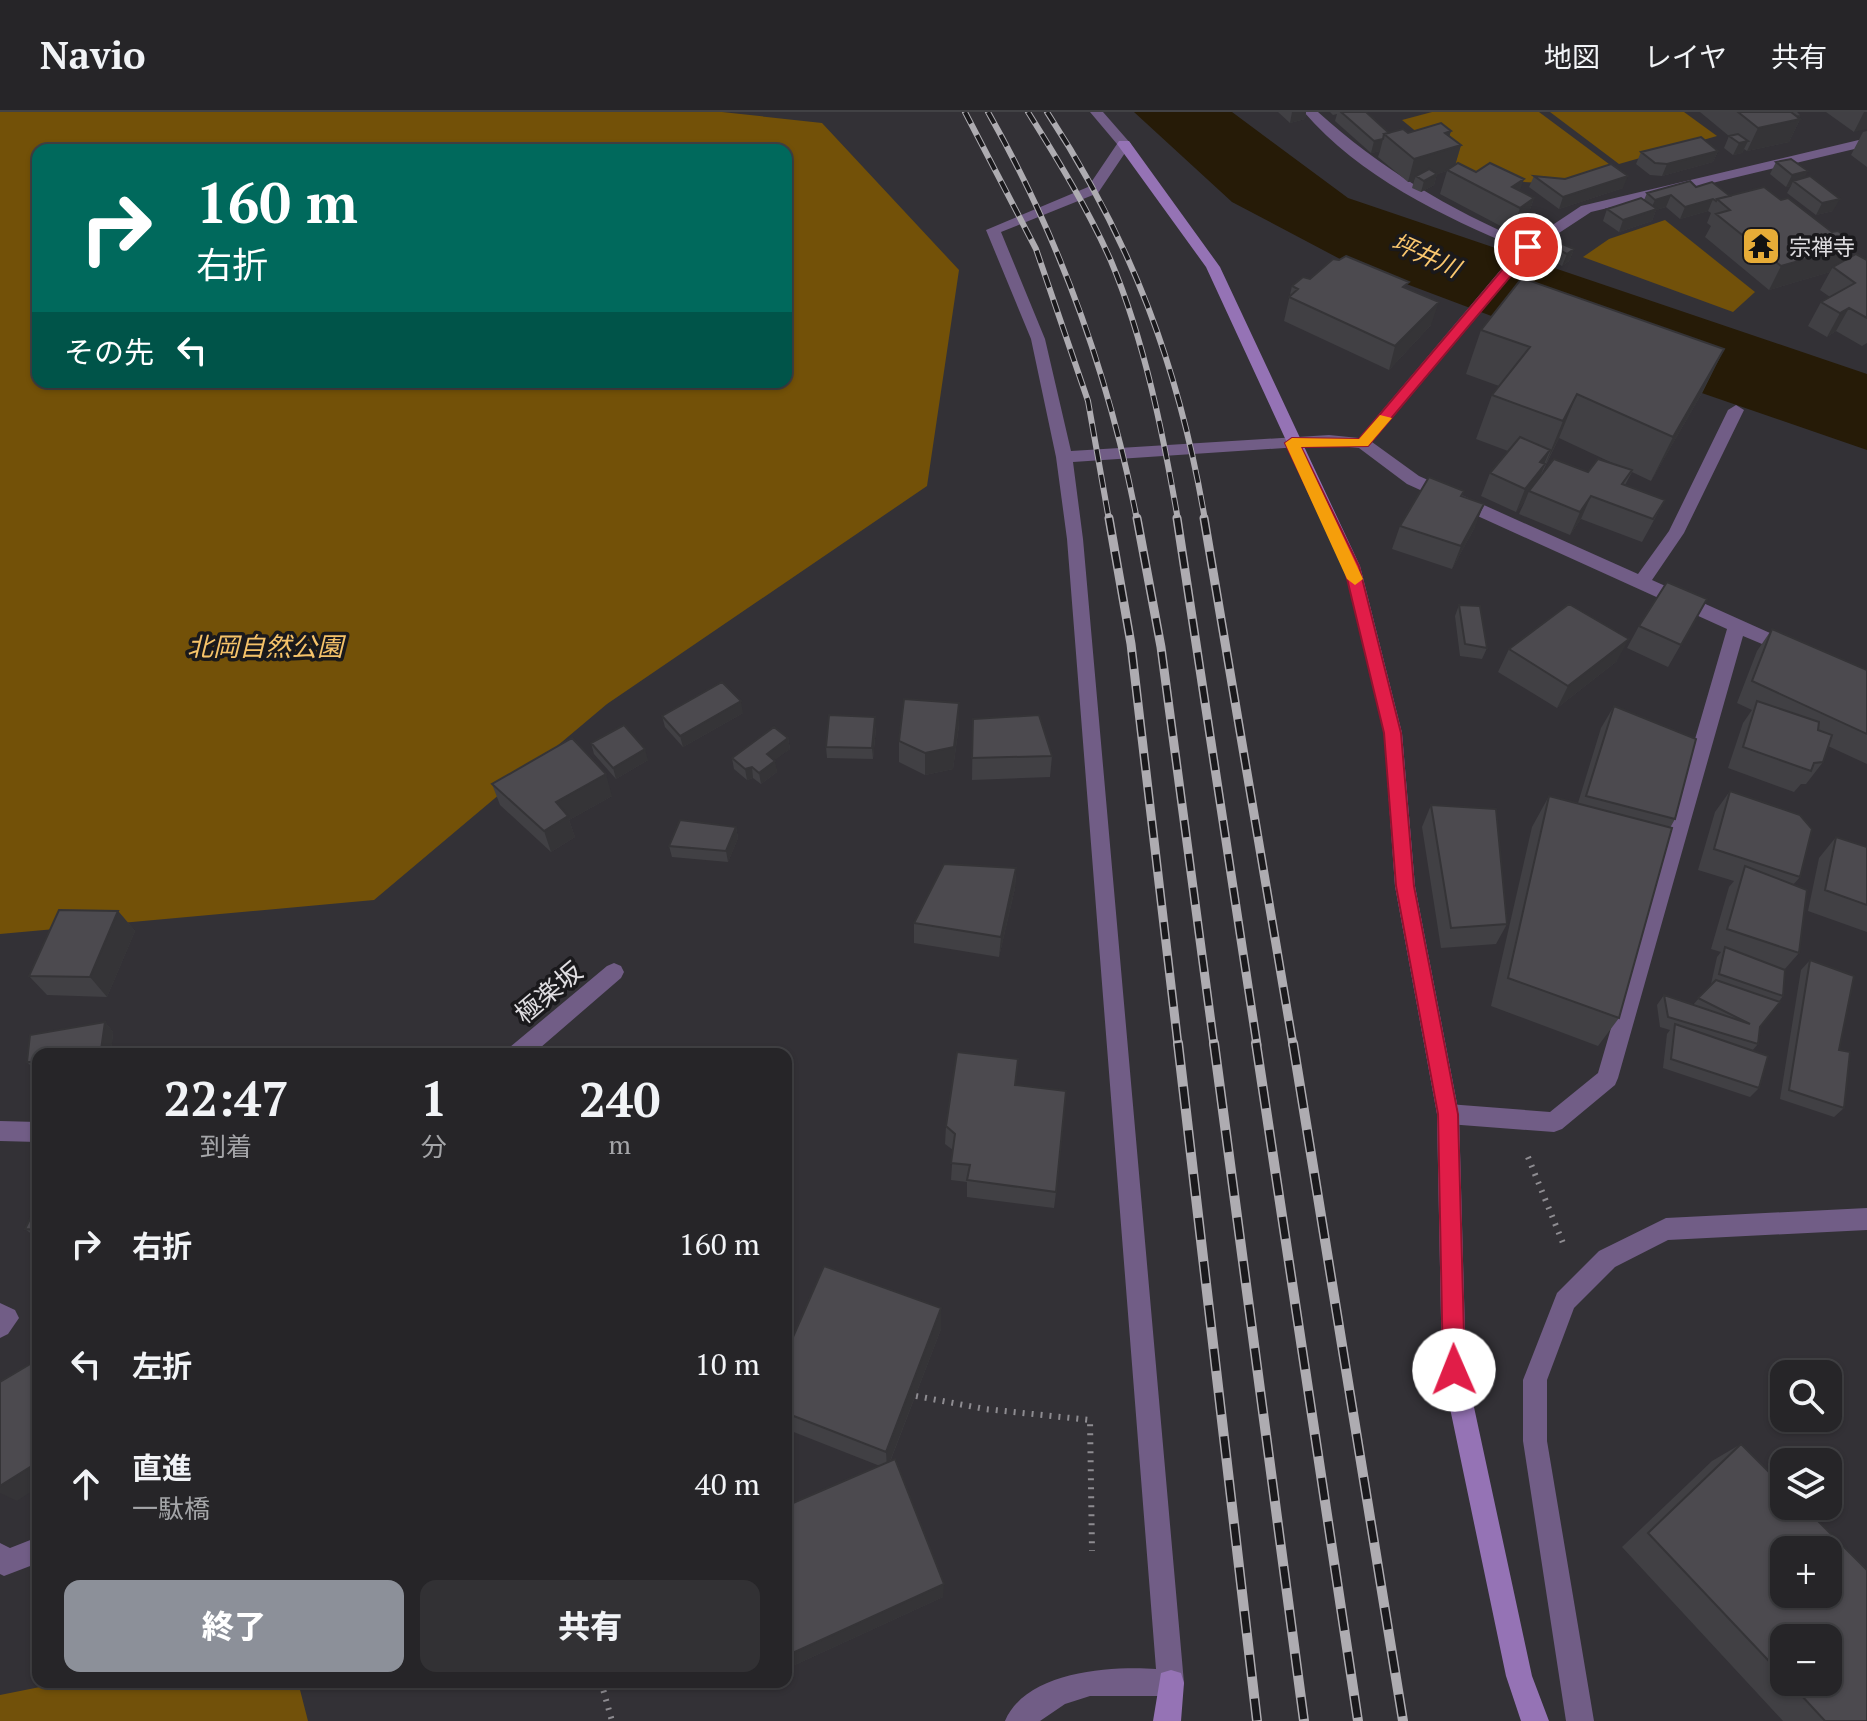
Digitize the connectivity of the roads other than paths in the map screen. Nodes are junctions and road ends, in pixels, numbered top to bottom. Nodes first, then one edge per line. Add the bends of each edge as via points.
1 (1096, 112) edge
2 (1310, 112) edge
3 (1867, 142) edge
4 (1124, 144) junction
5 (1528, 247) junction
6 (1736, 410) dead end
7 (1292, 443) junction
8 (1363, 443) junction
9 (1064, 457) junction
10 (1641, 583) junction
11 (1737, 625) junction
12 (1809, 659) edge
13 (614, 972) dead end
14 (525, 1048) edge
15 (1448, 1114) junction
16 (0, 1131) edge
17 (32, 1132) edge
18 (1867, 1219) edge
19 (0, 1315) edge
20 (0, 1326) edge
21 (32, 1552) edge
22 (0, 1556) edge
23 (1171, 1683) junction
24 (1019, 1721) edge
25 (1167, 1721) edge
26 (1535, 1721) edge
27 (1580, 1721) edge

1 - 4 street
2 - 5 street via 1409,191
3 - 5 street via 1586,209
4 - 7 street via 1213,267
4 - 9 street via 1093,190 993,230 1038,339
5 - 8 street
6 - 10 street via 1676,533
7 - 8 street
7 - 9 street
7 - 15 street via 1352,566 1393,733 1405,886
8 - 10 street via 1413,480
9 - 23 street via 1078,571
10 - 11 street
11 - 12 street
11 - 15 street via 1607,1078 1554,1122
13 - 14 street, 極楽坂
15 - 26 street via 1454,1370 1519,1676
16 - 17 street
18 - 27 street via 1666,1229 1607,1259 1565,1301 1535,1380 1535,1441
19 - 20 street via 7,1318
21 - 22 street via 4,1563
23 - 24 street via 1099,1679 1056,1691
23 - 25 street

